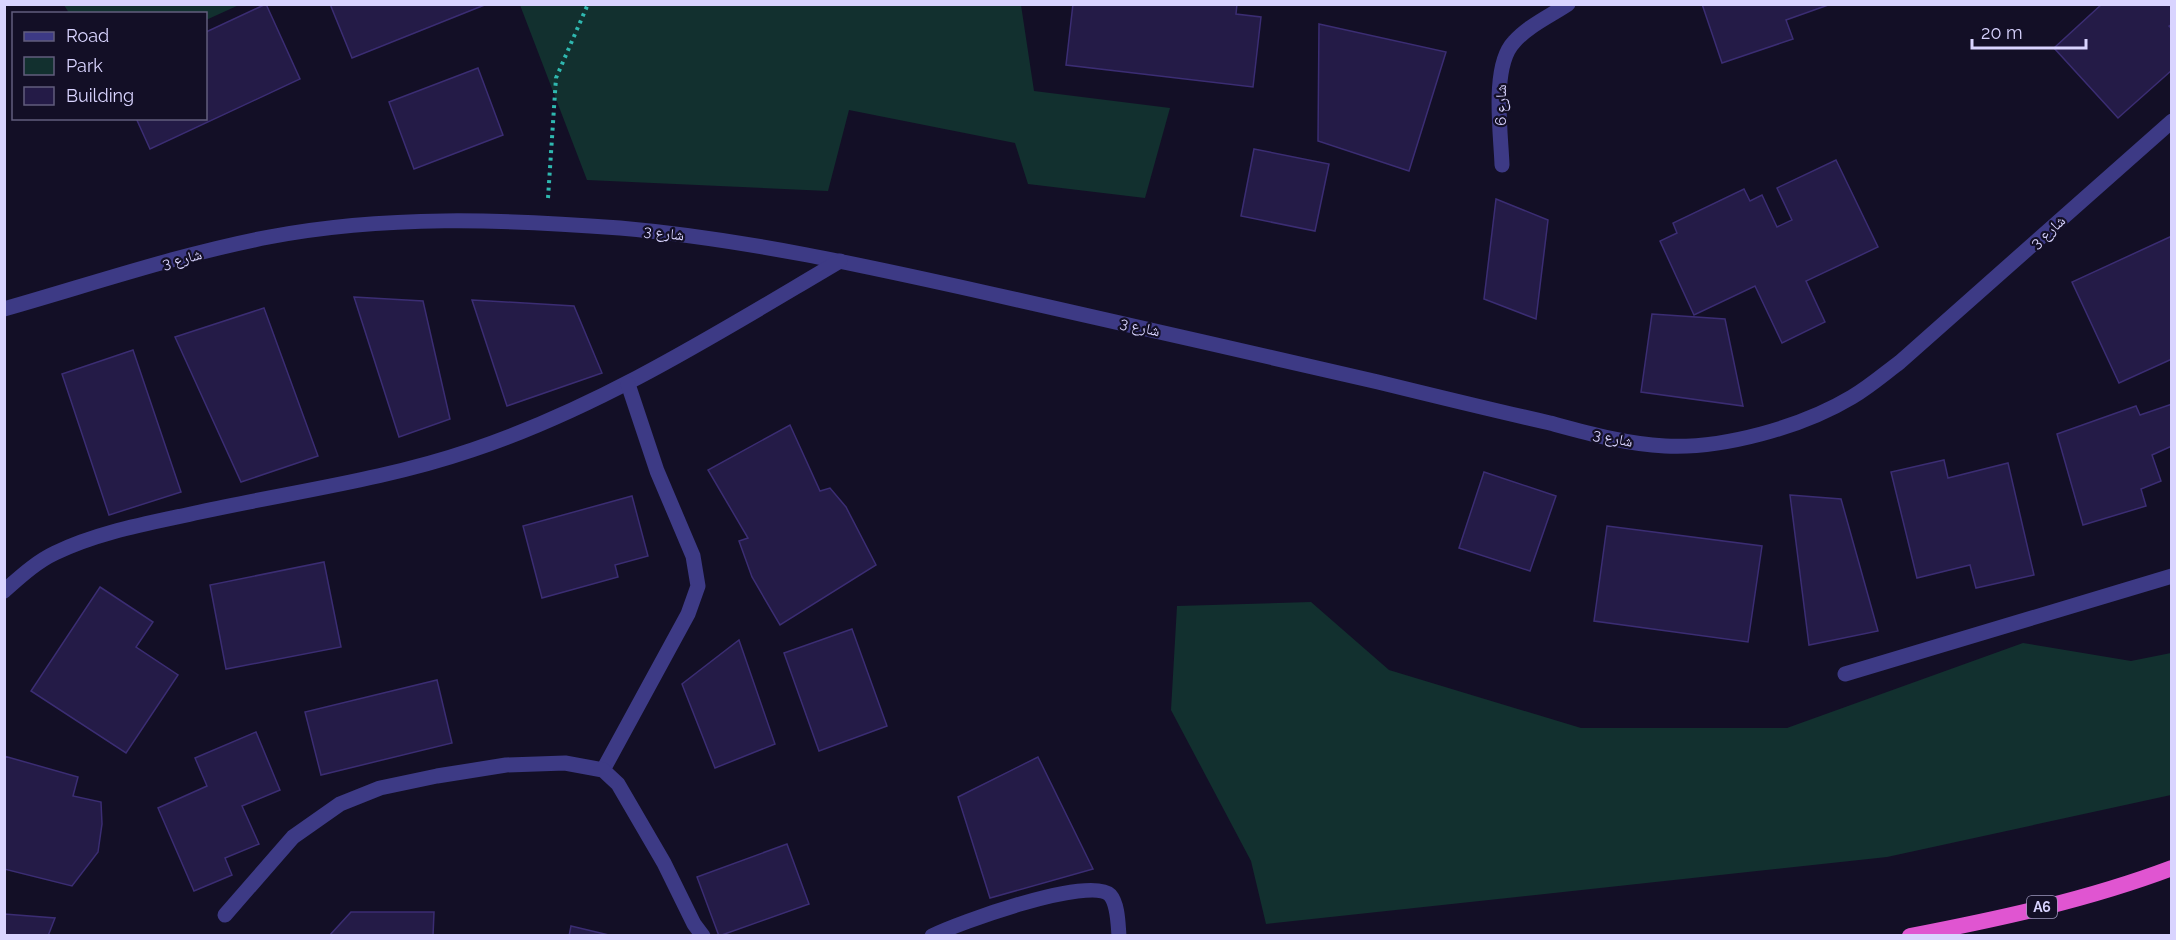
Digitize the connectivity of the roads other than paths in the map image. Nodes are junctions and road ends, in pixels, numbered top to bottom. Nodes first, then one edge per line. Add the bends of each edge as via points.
1 (1568, 4) edge
2 (2172, 121) edge
3 (1502, 165) dead end
4 (840, 261) junction
5 (4, 309) edge
6 (628, 384) junction
7 (2172, 576) edge
8 (4, 591) edge
9 (1845, 674) dead end
10 (603, 770) junction
11 (2172, 868) edge
12 (225, 915) dead end
13 (703, 936) edge
14 (932, 936) edge
15 (1119, 936) edge
16 (1910, 936) edge

1 - 3 street, شارع 6 via 1513,42 1505,56 1499,90
2 - 4 street, شارع 3 via 1900,362 1853,396 1819,414 1767,432 1693,445 1633,443 1233,348
4 - 5 street, شارع 3 via 714,239 546,223 406,222 269,237
4 - 6 street
6 - 8 street via 503,440 440,460 382,476 101,535 56,552
6 - 10 street via 657,471 693,556 698,586 688,614
7 - 9 street
10 - 12 street via 565,764 506,765 380,788 340,804 293,837
10 - 13 street via 618,784
11 - 16 highway, A6 via 2031,910
14 - 15 street via 958,923 1065,892 1093,889 1109,894 1114,901

